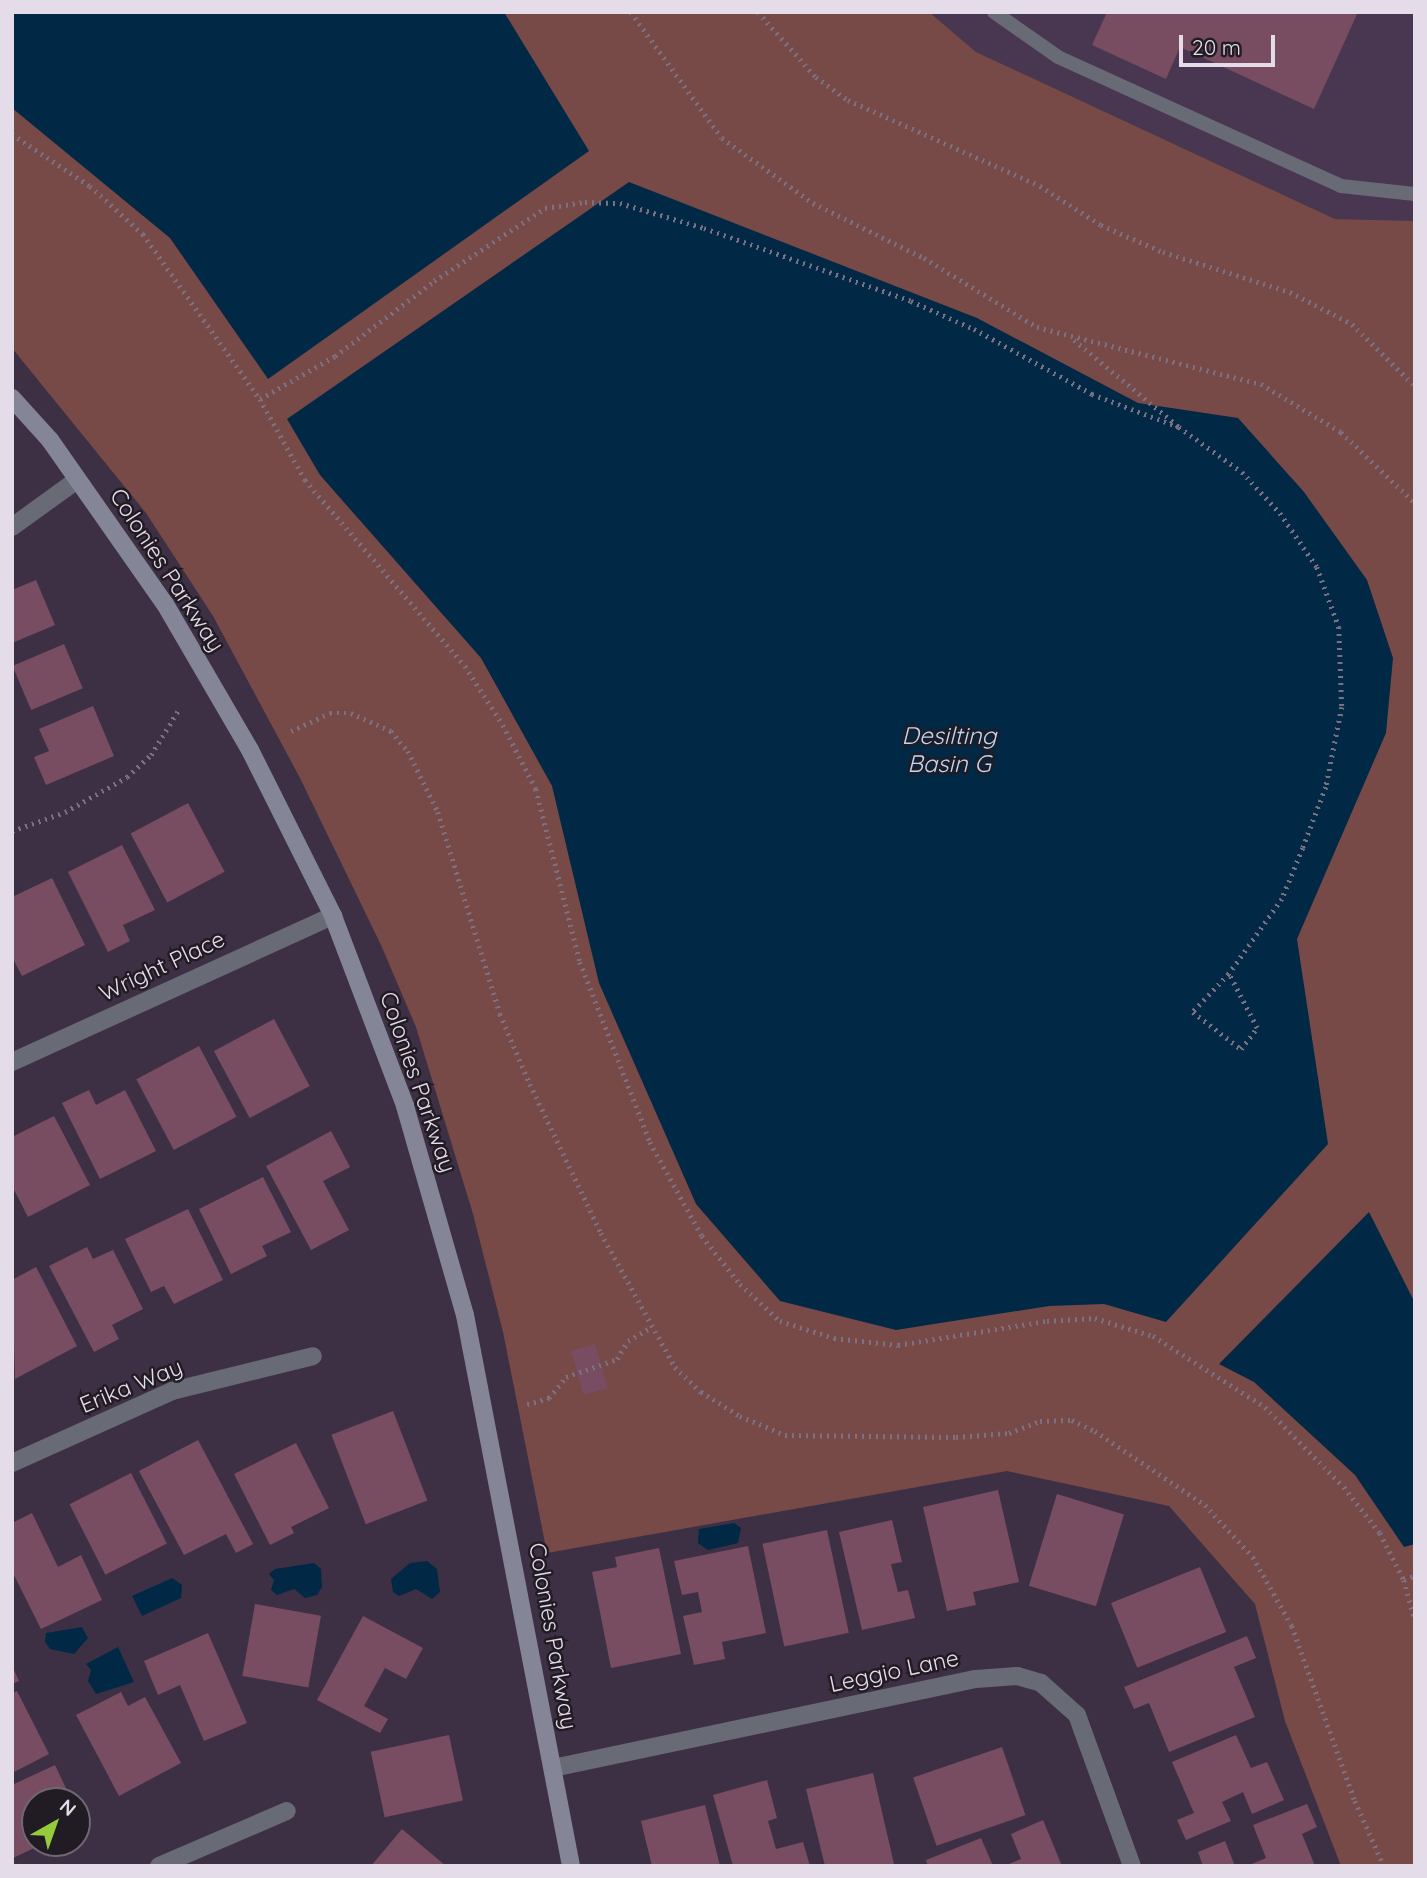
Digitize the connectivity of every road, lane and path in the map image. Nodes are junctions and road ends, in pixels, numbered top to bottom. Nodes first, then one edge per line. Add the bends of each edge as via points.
1 (631, 12) edge
2 (758, 12) edge
3 (994, 12) edge
4 (12, 134) edge
5 (1415, 194) edge
6 (1074, 340) junction
7 (1415, 386) edge
8 (12, 398) edge
9 (260, 399) junction
10 (1179, 427) junction
11 (77, 480) junction
12 (1415, 503) edge
13 (12, 527) edge
14 (180, 709) dead end
15 (291, 732) dead end
16 (12, 831) edge
17 (333, 916) junction
18 (1229, 974) junction
19 (12, 1062) edge
20 (651, 1327) junction
21 (313, 1356) dead end
22 (527, 1404) dead end
23 (12, 1463) edge
24 (1415, 1575) edge
25 (1404, 1580) junction
26 (1415, 1620) edge
27 (553, 1768) junction
28 (287, 1811) dead end
29 (159, 1866) edge
30 (571, 1866) edge
31 (1132, 1866) edge
32 (1384, 1866) edge

1 - 6 path via 722,138 767,173 813,203 924,258 1037,327
2 - 7 path via 816,77 848,100 1040,186 1101,225 1138,242 1290,292 1352,324
3 - 5 lane via 1058,57 1341,186
4 - 9 path via 90,186 143,234
6 - 10 path
6 - 12 path via 1134,348 1261,384 1342,432
8 - 11 street, Colonies Parkway
9 - 10 path via 335,356 434,281 545,208 620,203 911,302 974,329 1092,394
9 - 25 path via 305,480 465,666 503,725 536,789 580,962 650,1142 702,1236 740,1284 780,1321 834,1338 898,1345 1047,1321 1095,1318 1153,1336 1265,1407 1344,1487 1380,1533
10 - 18 path via 1242,472 1280,513 1317,567 1339,627 1342,707 1326,787 1282,899
11 - 13 street
11 - 17 street, Colonies Parkway via 172,615 250,750
14 - 16 path via 151,755 127,777 65,812
15 - 20 path via 330,713 351,713 391,731 408,751 438,812 505,1026 600,1233
17 - 19 street, Wright Place
17 - 27 street, Colonies Parkway via 405,1106 465,1315
18 - 18 path via 1194,1012 1241,1049 1257,1028
20 - 22 path via 628,1341 617,1359 566,1377 549,1398
20 - 32 path via 675,1367 701,1392 740,1416 785,1434 956,1437 1009,1433 1040,1421 1072,1420 1205,1505 1252,1557 1293,1626 1355,1801
21 - 23 street, Erika Way via 172,1391
24 - 25 path
25 - 26 path
27 - 30 street, Colonies Parkway
27 - 31 street, Leggio Lane via 976,1679 1017,1676 1041,1683 1077,1715
28 - 29 street

